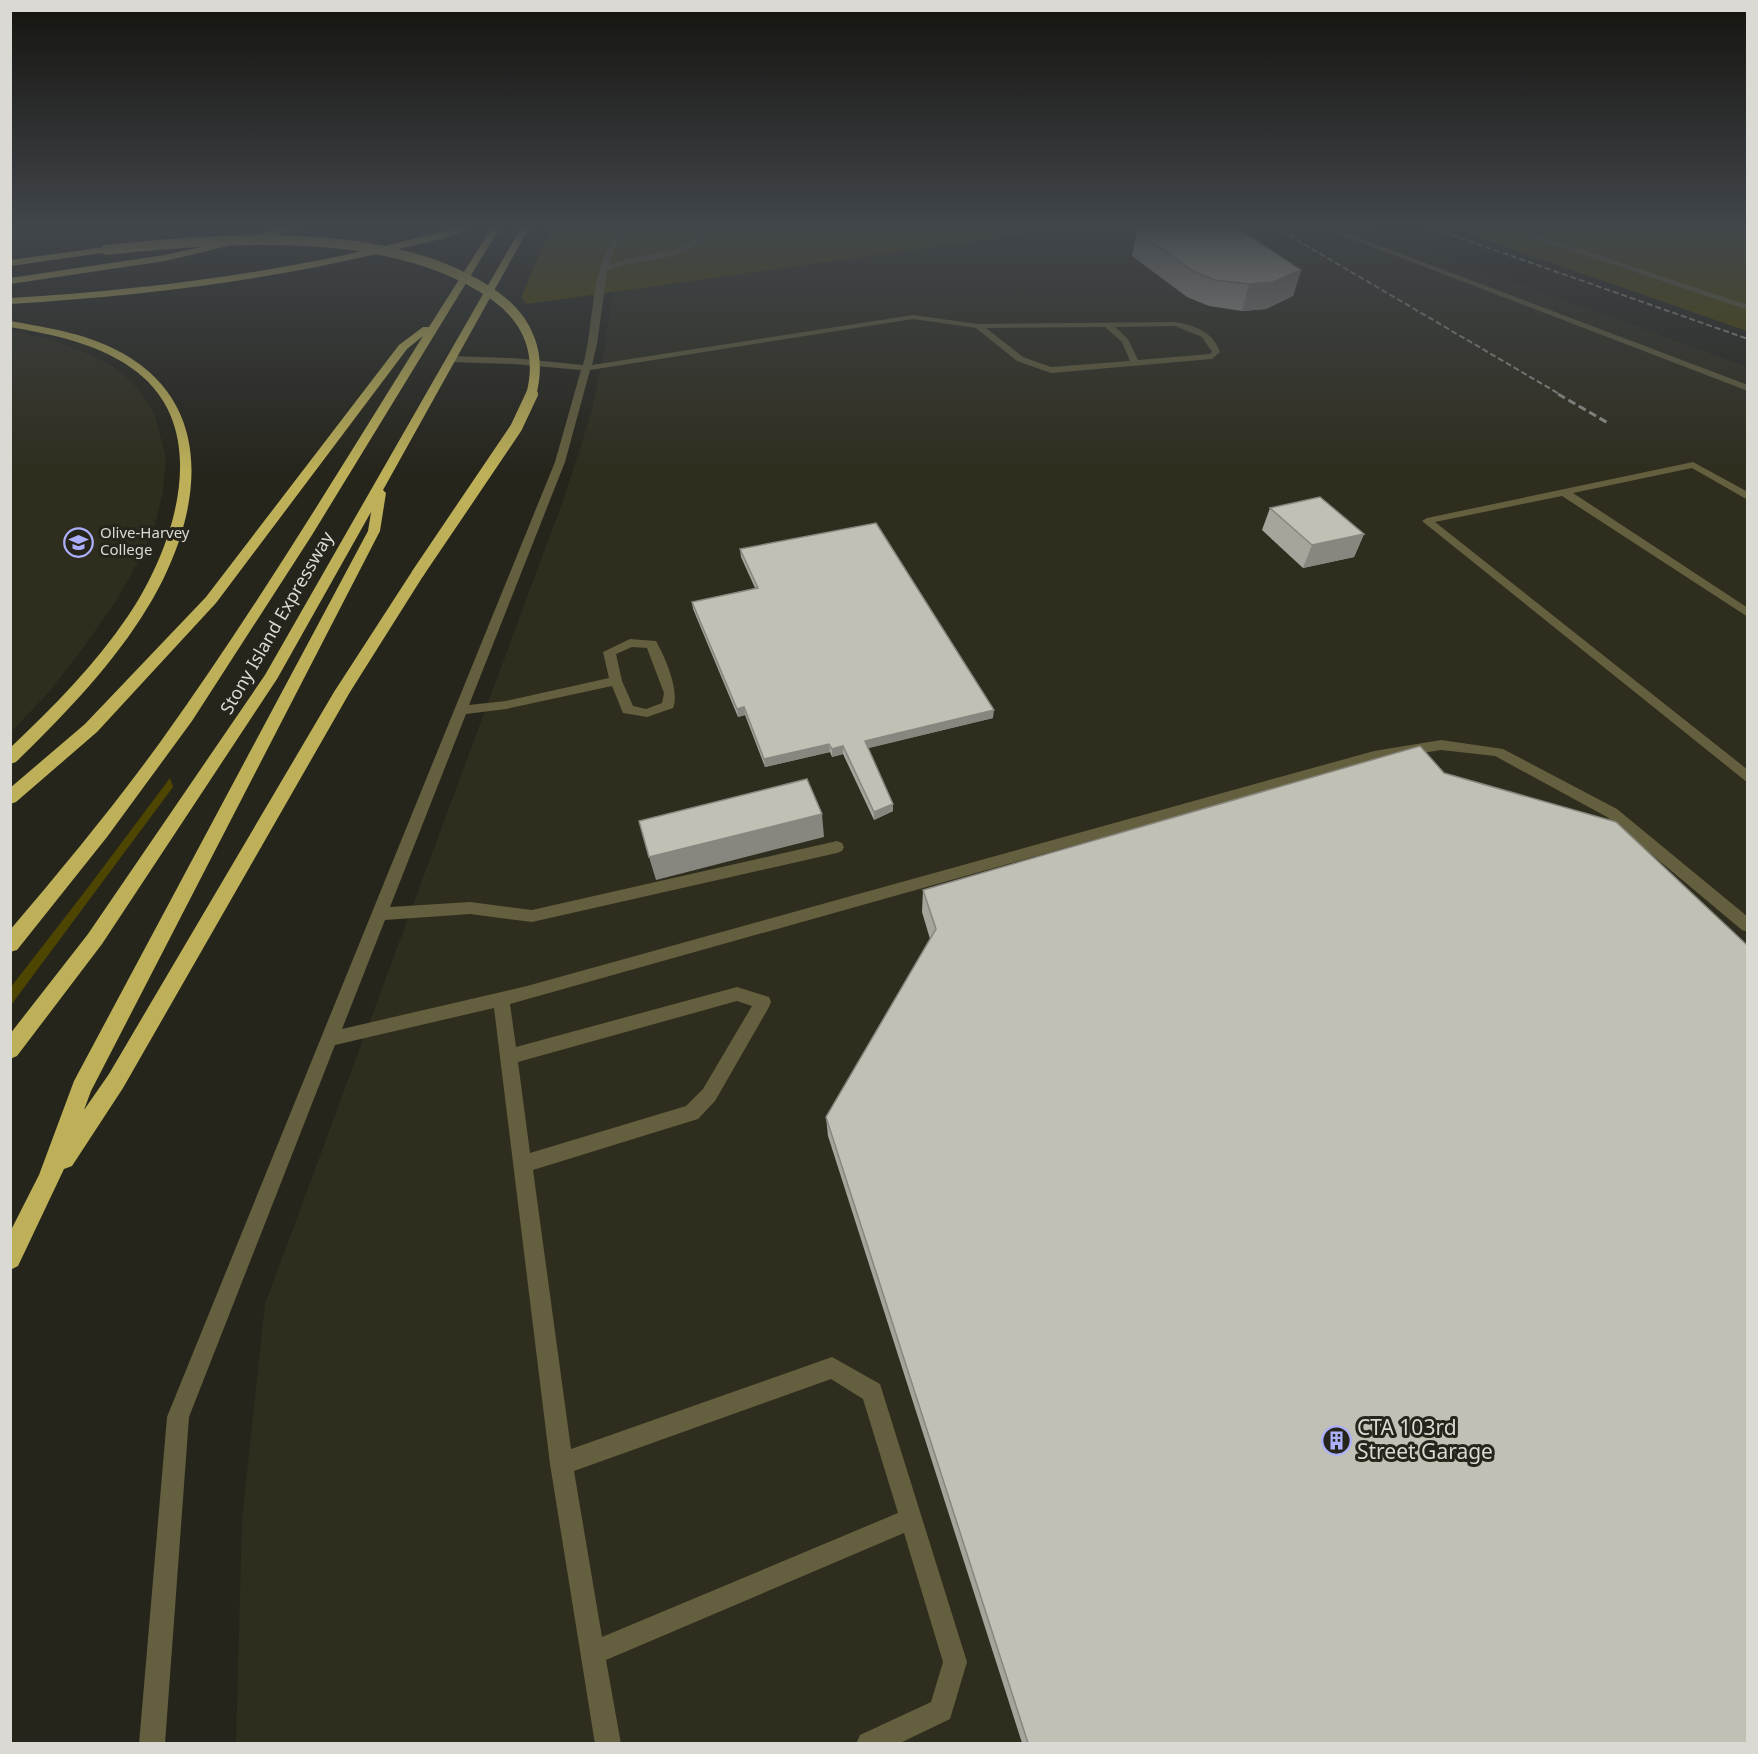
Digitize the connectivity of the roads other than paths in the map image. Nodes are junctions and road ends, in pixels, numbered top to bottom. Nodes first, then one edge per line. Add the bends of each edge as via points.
1 (445, 308) edge
2 (480, 308) edge
3 (510, 308) edge
4 (598, 308) edge
5 (1537, 308) edge
6 (437, 320) junction
7 (10, 324) edge
8 (1107, 325) junction
9 (978, 326) junction
10 (451, 359) junction
11 (1135, 363) junction
12 (587, 368) junction
13 (1748, 388) edge
14 (383, 480) junction
15 (1564, 492) junction
16 (1748, 496) edge
17 (1748, 615) edge
18 (616, 681) junction
19 (461, 710) junction
20 (10, 758) edge
21 (1748, 777) edge
22 (10, 798) edge
23 (837, 847) dead end
24 (379, 914) junction
25 (1748, 926) edge
26 (10, 944) edge
27 (501, 999) junction
28 (329, 1039) junction
29 (10, 1050) edge
30 (508, 1058) junction
31 (522, 1164) junction
32 (49, 1179) junction
33 (10, 1258) edge
34 (561, 1464) junction
35 (910, 1519) junction
36 (592, 1654) junction
37 (152, 1743) edge
38 (608, 1743) edge
39 (869, 1743) edge

1 - 6 highway, Stony Island Expressway
2 - 10 highway, Stony Island Expressway
3 - 32 highway, bridge via 531,335 536,356 533,389 525,410 342,692 116,1081
4 - 12 lane
5 - 13 lane
6 - 22 highway via 403,347 211,600 91,728
6 - 26 highway, Stony Island Expressway via 267,595 185,718 71,871
7 - 20 highway via 99,346 143,371 159,386 181,427 188,475 177,534 143,603 89,676
8 - 9 lane
8 - 11 lane via 1125,338
8 - 11 lane via 1175,324 1194,328 1206,334 1216,352 1212,356
9 - 11 lane via 1018,359 1035,367 1051,370
9 - 12 lane via 913,317
10 - 12 lane
10 - 14 highway, Stony Island Expressway
12 - 19 lane via 560,462
14 - 29 highway, Stony Island Expressway via 272,676 94,939
14 - 32 highway via 374,531 81,1088
15 - 16 lane via 1693,465
15 - 17 lane
15 - 21 lane via 1427,520
18 - 18 lane via 609,652 630,643 652,644 670,693 668,705 647,713 628,710
18 - 19 lane via 506,705
19 - 24 lane
23 - 24 lane via 532,916 470,908
24 - 28 lane
25 - 27 lane via 1612,813 1498,752 1441,745 1374,756
27 - 28 lane
27 - 30 lane
28 - 37 lane via 178,1418
30 - 31 lane
30 - 31 lane via 737,994 763,1002 709,1095 692,1113
31 - 34 lane
32 - 33 highway
34 - 35 lane via 832,1368 872,1392
34 - 36 lane
35 - 36 lane
35 - 39 lane via 955,1662 941,1710
36 - 38 lane

